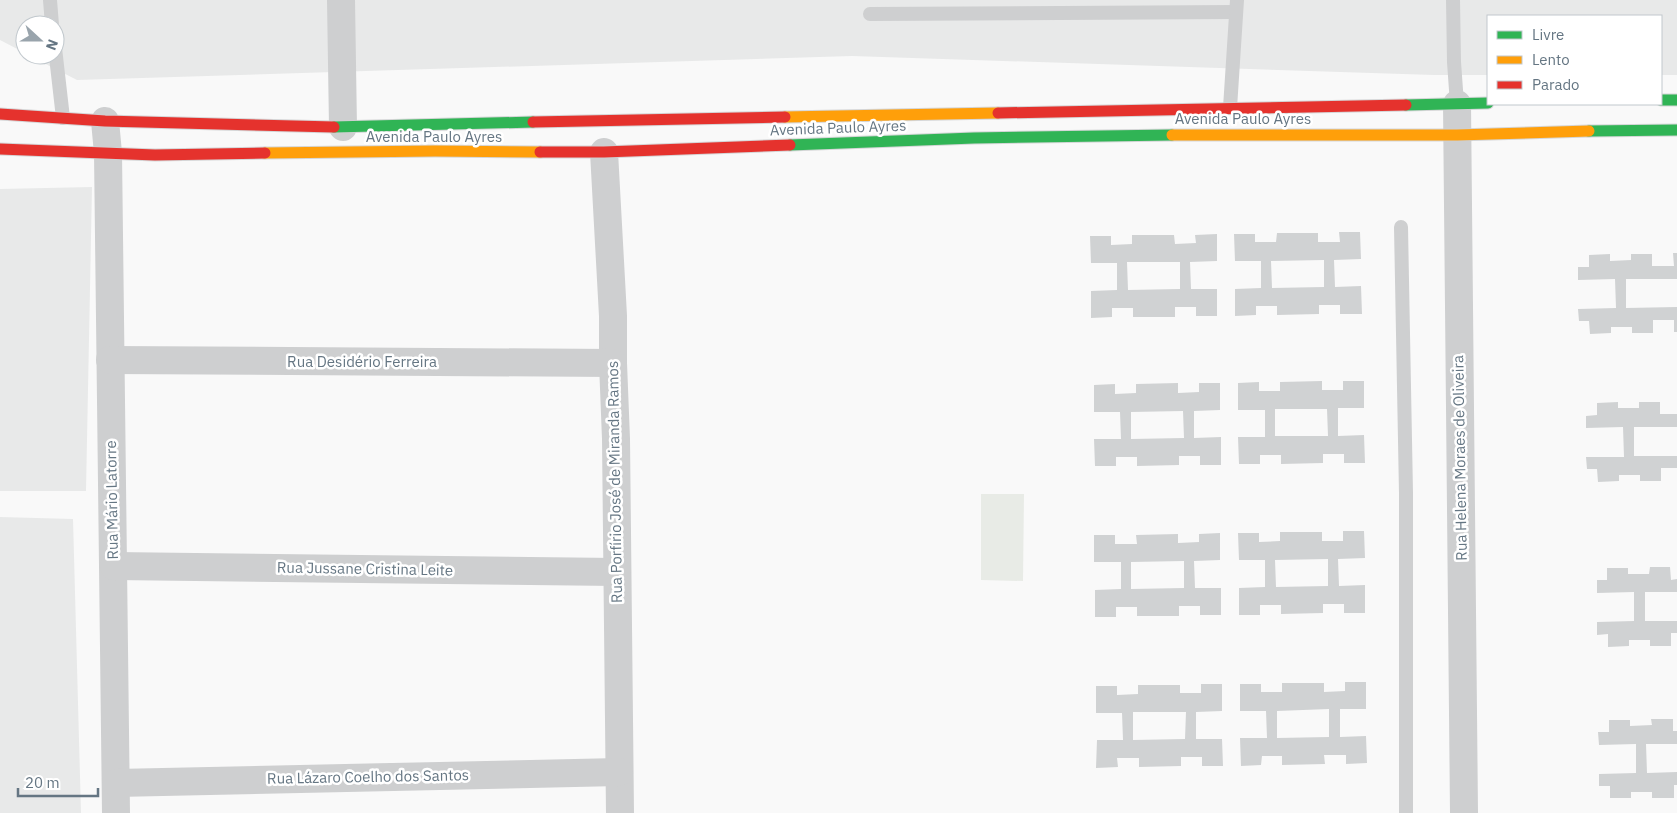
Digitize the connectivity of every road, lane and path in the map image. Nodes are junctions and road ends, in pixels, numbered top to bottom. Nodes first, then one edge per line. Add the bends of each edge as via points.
1 (50, 0) edge
2 (341, 0) edge
3 (1454, 0) edge
4 (1237, 6) edge
5 (870, 14) dead end
6 (51, 15) edge
7 (57, 65) edge
8 (1662, 100) edge
9 (1677, 100) edge
10 (1487, 103) edge
11 (1457, 104) junction
12 (0, 114) edge
13 (63, 118) junction
14 (672, 119) junction
15 (105, 121) junction
16 (1231, 121) junction
17 (343, 126) junction
18 (1677, 130) edge
19 (1457, 135) junction
20 (610, 141) junction
21 (0, 149) edge
22 (78, 152) junction
23 (108, 153) junction
24 (108, 188) junction
25 (1401, 227) dead end
26 (110, 360) junction
27 (613, 363) junction
28 (114, 566) junction
29 (617, 572) junction
30 (619, 772) junction
31 (116, 783) junction
32 (116, 813) edge
33 (620, 813) edge
34 (1406, 813) edge
35 (1464, 813) edge

1 - 6 lane
2 - 17 street
3 - 11 lane
4 - 5 lane
4 - 16 lane
7 - 13 lane
8 - 9 main road
10 - 11 main road, Avenida Paulo Ayres
11 - 16 main road, Avenida Paulo Ayres
11 - 19 street, Rua Helena Moraes de Oliveira
12 - 13 main road, Avenida Paulo Ayres
13 - 15 main road, Avenida Paulo Ayres
14 - 16 main road, Avenida Paulo Ayres
14 - 17 main road, Avenida Paulo Ayres
14 - 20 main road via 626,127
15 - 17 main road, Avenida Paulo Ayres
15 - 23 street, Rua Mário Latorre
16 - 19 main road, Avenida Paulo Ayres
16 - 20 main road, Avenida Paulo Ayres via 964,138
18 - 19 main road, Avenida Paulo Ayres
19 - 35 street, Rua Helena Moraes de Oliveira
20 - 23 main road, Avenida Paulo Ayres via 435,151
20 - 27 street, Rua Porfírio José de Miranda Ramos
21 - 22 main road, Avenida Paulo Ayres
22 - 23 main road, Avenida Paulo Ayres
22 - 24 street via 98,172
23 - 24 street, Rua Mário Latorre
24 - 26 street, Rua Mário Latorre
25 - 34 lane via 1406,493
26 - 27 street, Rua Desidério Ferreira
26 - 28 street, Rua Mário Latorre
27 - 29 street, Rua Porfírio José de Miranda Ramos
28 - 29 street, Rua Jussane Cristina Leite
28 - 31 street, Rua Mário Latorre
29 - 30 street, Rua Porfírio José de Miranda Ramos
30 - 31 street, Rua Lázaro Coelho dos Santos
30 - 33 street, Rua Porfírio José de Miranda Ramos
31 - 32 street, Rua Mário Latorre

